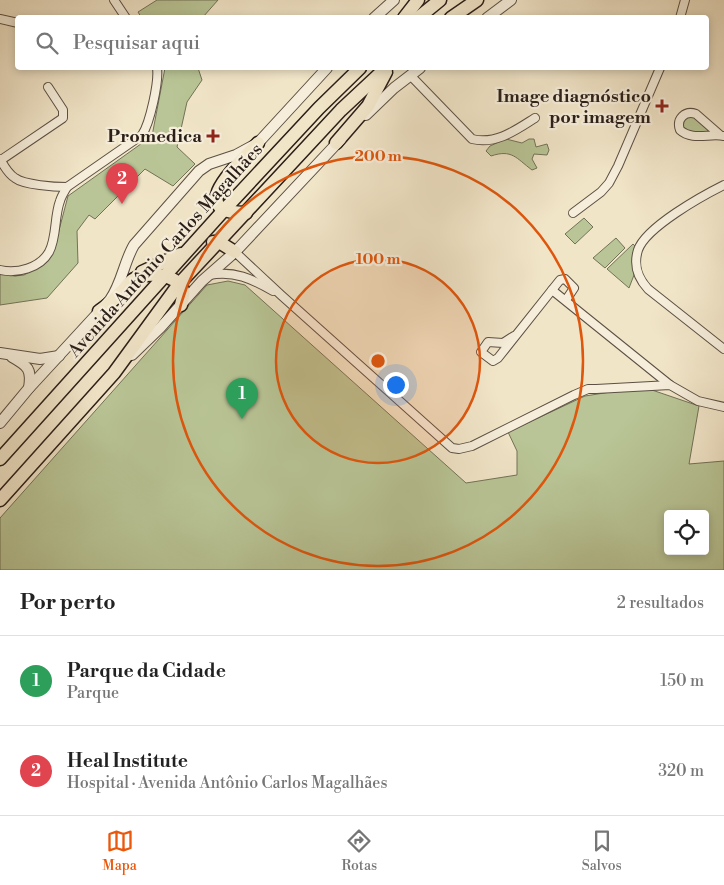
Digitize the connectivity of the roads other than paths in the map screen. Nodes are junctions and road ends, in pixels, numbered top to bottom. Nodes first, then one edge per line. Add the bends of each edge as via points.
1 (114, 0) edge
2 (394, 0) edge
3 (418, 0) edge
4 (440, 0) edge
5 (477, 0) edge
6 (511, 0) edge
7 (685, 0) edge
8 (124, 15) edge
9 (377, 15) edge
10 (406, 15) edge
11 (422, 15) edge
12 (455, 15) edge
13 (491, 15) edge
14 (681, 15) edge
15 (0, 19) edge
16 (15, 22) edge
17 (158, 70) edge
18 (325, 70) edge
19 (358, 70) edge
20 (386, 70) edge
21 (387, 70) edge
22 (417, 70) edge
23 (659, 70) edge
24 (410, 75) junction
25 (48, 87) dead end
26 (535, 118) dead end
27 (722, 136) edge
28 (336, 143) junction
29 (258, 144) junction
30 (0, 160) edge
31 (724, 185) edge
32 (53, 187) junction
33 (67, 187) junction
34 (60, 202) junction
35 (224, 210) junction
36 (246, 213) junction
37 (573, 213) dead end
38 (219, 242) junction
39 (187, 251) junction
40 (235, 252) junction
41 (0, 270) edge
42 (209, 275) junction
43 (164, 276) junction
44 (134, 278) junction
45 (179, 284) junction
46 (552, 290) junction
47 (281, 295) junction
48 (566, 300) junction
49 (181, 305) junction
50 (99, 311) junction
51 (514, 336) dead end
52 (724, 349) edge
53 (4, 353) edge
54 (59, 356) junction
55 (114, 373) junction
56 (670, 385) junction
57 (29, 388) junction
58 (724, 407) edge
59 (0, 424) edge
60 (0, 459) edge
61 (0, 500) edge

1 - 8 street
2 - 9 street
3 - 10 main road
4 - 11 main road
5 - 12 main road
6 - 13 street
7 - 14 street
15 - 16 street
17 - 33 street via 148,124 142,135
18 - 29 street, Avenida Antônio Carlos Magalhães
19 - 35 main road, Avenida Antônio Carlos Magalhães via 318,108
20 - 36 main road, Avenida Antônio Carlos Magalhães via 341,110
21 - 28 main road via 368,106
22 - 24 street, Avenida Antônio Carlos Magalhães
23 - 37 street via 609,183
24 - 26 street via 472,140 500,138
24 - 28 street, Avenida Antônio Carlos Magalhães
25 - 30 street via 62,106 62,118
27 - 27 street via 691,112 679,122 680,130 686,135
28 - 40 street, Avenida Antônio Carlos Magalhães
29 - 35 main road via 220,185 217,198
29 - 50 street, Avenida Antônio Carlos Magalhães via 199,171 134,244 116,292
30 - 32 street via 18,180
31 - 52 street via 675,214 644,240 638,249 636,267 641,282 648,289
32 - 33 street
32 - 34 street
33 - 34 street
34 - 41 street via 51,245 44,257 23,271
35 - 36 main road
35 - 39 main road, Avenida Antônio Carlos Magalhães
36 - 38 main road, Avenida Antônio Carlos Magalhães
38 - 39 main road via 200,243
38 - 40 main road
38 - 45 main road, Avenida Antônio Carlos Magalhães
39 - 43 main road, Avenida Antônio Carlos Magalhães
39 - 44 main road
40 - 42 street, Avenida Antônio Carlos Magalhães
40 - 47 street
42 - 47 street via 237,274
42 - 49 street, Avenida Antônio Carlos Magalhães
43 - 44 main road
43 - 45 main road
43 - 60 main road, Avenida Antônio Carlos Magalhães
44 - 50 main road
45 - 49 main road via 184,293
45 - 55 main road, Avenida Antônio Carlos Magalhães
46 - 48 street
46 - 48 street via 565,279 574,288
46 - 51 street
47 - 56 street via 440,438 458,450 588,390
48 - 56 street
49 - 55 street, Avenida Antônio Carlos Magalhães
50 - 54 street, Avenida Antônio Carlos Magalhães
53 - 54 street via 40,359
53 - 57 street via 28,369
54 - 57 street, Avenida Antônio Carlos Magalhães
55 - 61 main road, Avenida Antônio Carlos Magalhães
56 - 58 street via 698,401
57 - 59 street, Avenida Antônio Carlos Magalhães

